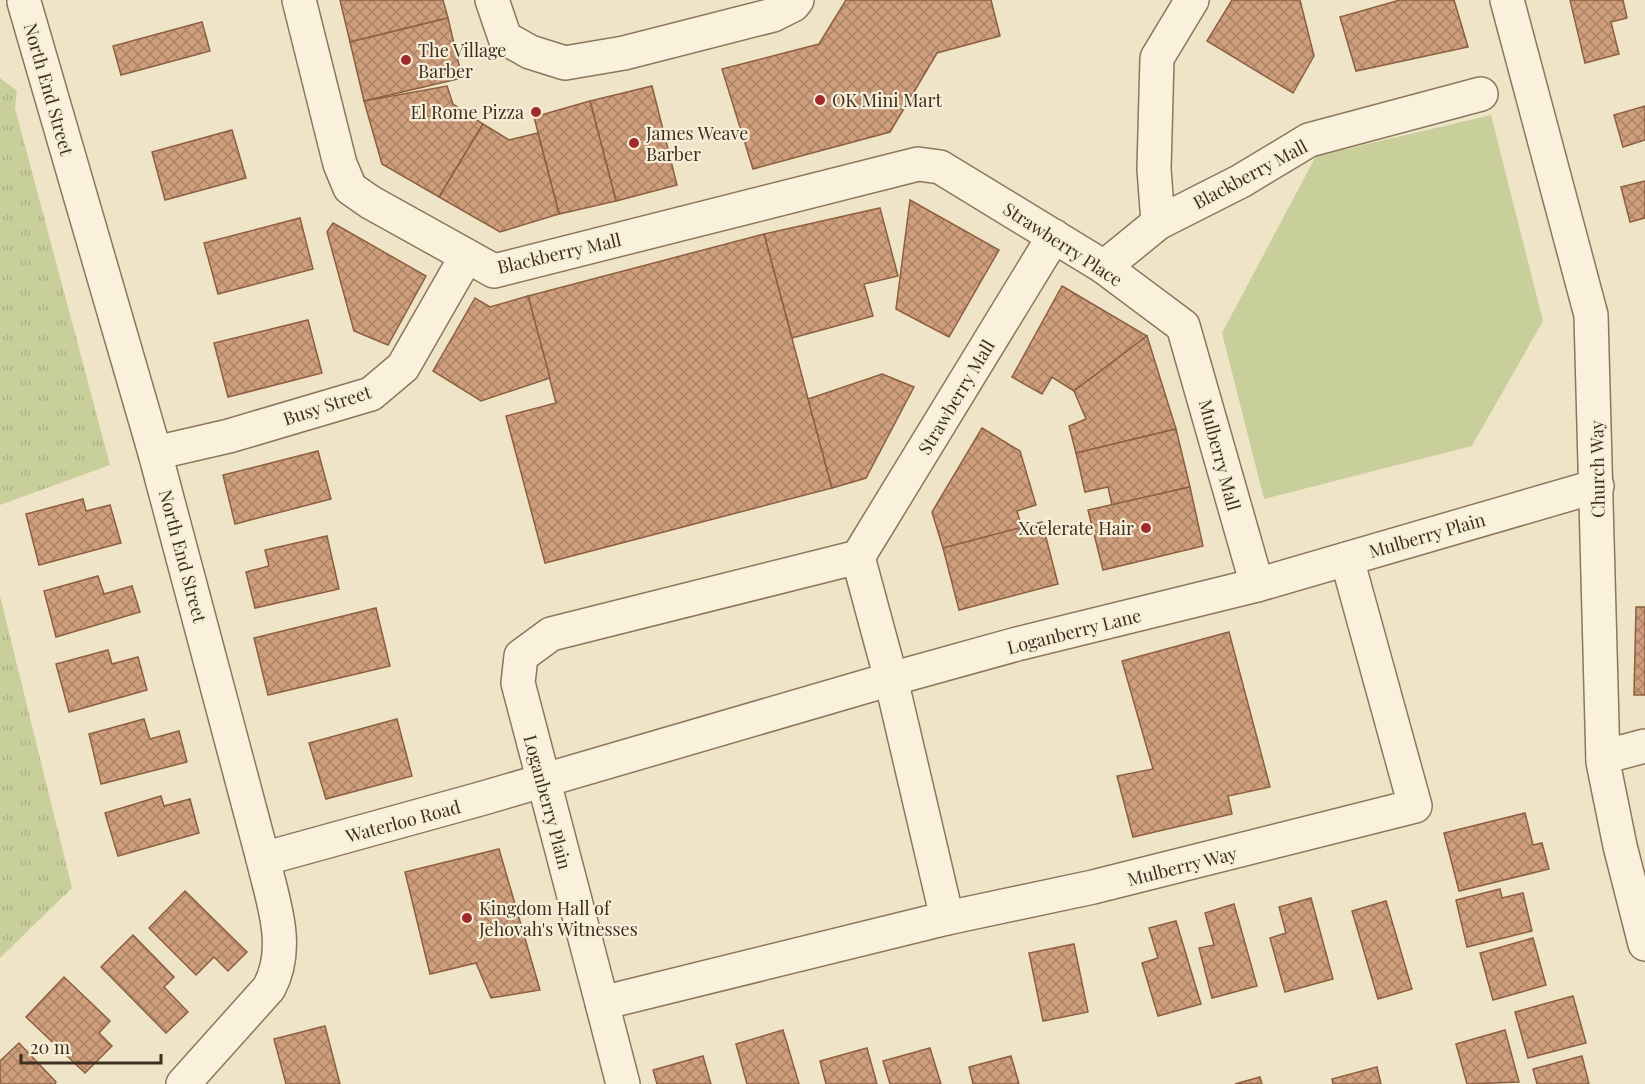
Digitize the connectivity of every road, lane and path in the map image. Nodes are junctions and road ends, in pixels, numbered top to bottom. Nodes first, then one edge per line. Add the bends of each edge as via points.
1 (299, 0) edge
2 (492, 0) edge
3 (797, 0) edge
4 (1192, 0) edge
5 (1507, 0) edge
6 (18, 4) edge
7 (1481, 94) dead end
8 (940, 167) joint
9 (1158, 223) junction
10 (1054, 236) junction
11 (466, 257) junction
12 (1104, 267) junction
13 (1183, 326) joint
14 (155, 453) junction
15 (1597, 486) junction
16 (858, 557) junction
17 (1347, 559) junction
18 (1257, 585) junction
19 (891, 679) junction
20 (1645, 746) edge
21 (1604, 757) junction
22 (542, 779) junction
23 (263, 859) junction
24 (947, 918) junction
25 (1645, 944) edge
26 (602, 1003) junction
27 (618, 1083) edge
28 (183, 1084) edge

1 - 11 street, Blackberry Mall via 340,164 350,188
2 - 3 street via 505,38 530,52 565,63 624,53 763,18
4 - 9 street via 1157,58 1154,169
5 - 15 street, Church Way via 1591,315
6 - 14 street, North End Street
7 - 9 street, Blackberry Mall via 1309,141
8 - 10 street, Strawberry Place
8 - 11 street, Blackberry Mall via 918,164 494,271
9 - 12 street, Blackberry Mall
10 - 12 street, Strawberry Place
10 - 16 street, Strawberry Mall
11 - 14 street, Busy Street via 403,367 371,394 229,436
12 - 13 street, Strawberry Place
13 - 18 street, Mulberry Mall
14 - 23 street, North End Street
15 - 17 street, Mulberry Plain
15 - 21 street, Church Way
16 - 19 street
16 - 22 street, Loganberry Plain via 551,634 521,656 518,683
17 - 18 street, Mulberry Plain
17 - 24 street, Mulberry Way via 1415,806 1093,887
18 - 19 street, Loganberry Lane
19 - 22 street, Loganberry Lane
19 - 24 street
20 - 21 street
21 - 25 street, Church Way via 1620,846
22 - 23 street, Waterloo Road via 480,800
22 - 26 street, Loganberry Plain
23 - 28 street, North End Street via 278,927 278,971 269,988
24 - 26 street
26 - 27 street, Loganberry Plain

